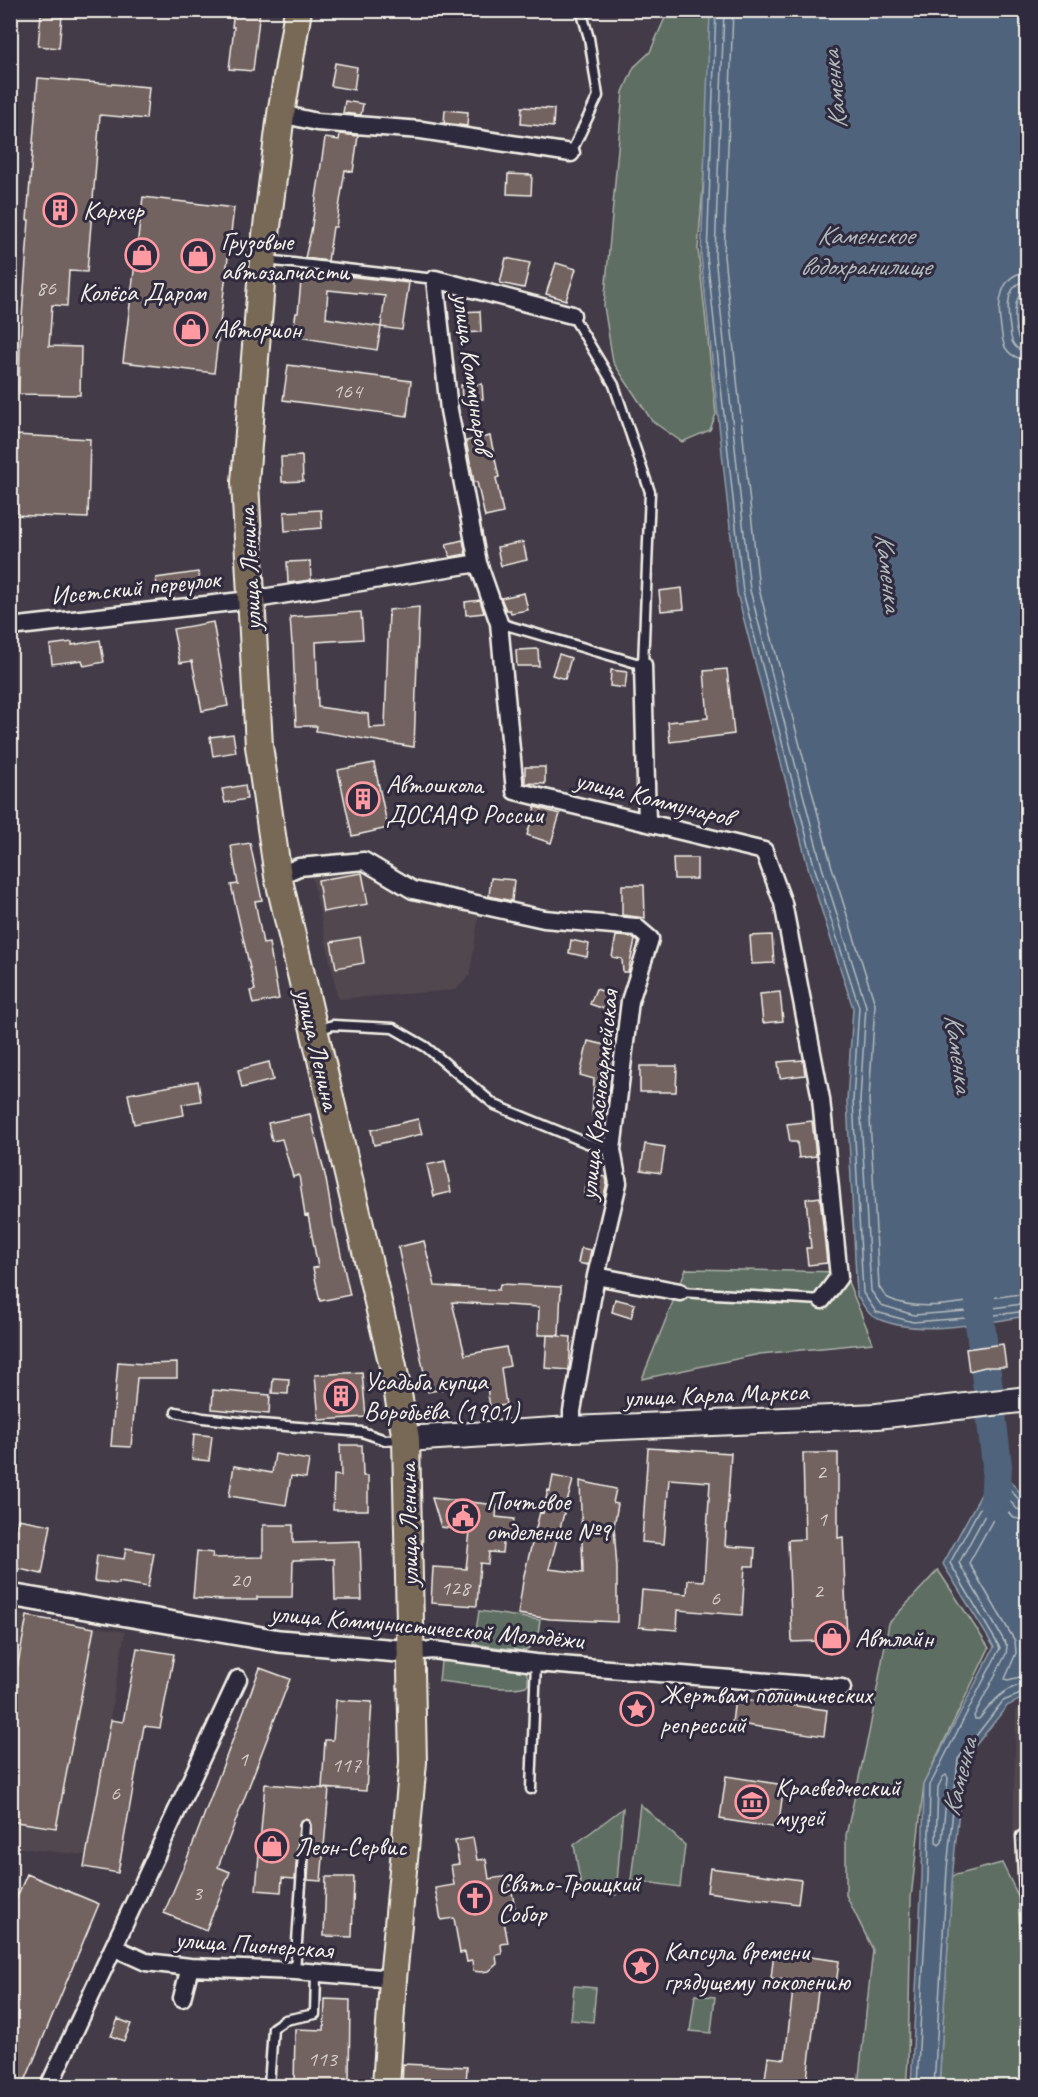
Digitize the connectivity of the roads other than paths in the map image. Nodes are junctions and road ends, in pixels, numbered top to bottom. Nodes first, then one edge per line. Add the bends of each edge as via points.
1 (298, 10) edge
2 (581, 10) edge
3 (281, 114) junction
4 (571, 153) joint
5 (263, 259) junction
6 (435, 279) junction
7 (572, 315) joint
8 (478, 563) junction
9 (250, 600) junction
10 (499, 623) junction
11 (10, 627) edge
12 (643, 665) junction
13 (647, 823) junction
14 (278, 876) junction
15 (314, 1032) junction
16 (612, 1150) junction
17 (596, 1276) junction
18 (680, 1292) joint
19 (822, 1300) joint
20 (1028, 1399) edge
21 (176, 1412) dead end
22 (572, 1429) junction
23 (406, 1438) junction
24 (10, 1595) edge
25 (410, 1652) junction
26 (536, 1663) junction
27 (238, 1679) dead end
28 (842, 1688) dead end
29 (531, 1789) dead end
30 (305, 1825) dead end
31 (1028, 1832) edge
32 (115, 1948) junction
33 (190, 1967) junction
34 (295, 1971) junction
35 (316, 1974) junction
36 (1028, 1975) edge
37 (393, 1979) junction
38 (183, 1998) dead end
39 (50, 2086) edge
40 (269, 2086) edge
41 (386, 2086) edge

1 - 3 main road, улица Ленина
2 - 4 lane via 598,96
3 - 4 street via 316,122 421,130
3 - 5 main road, улица Ленина
5 - 6 lane
5 - 9 main road, улица Ленина via 245,482
6 - 7 street, улица Коммунаров
6 - 8 street, улица Коммунаров via 449,410
7 - 12 lane via 614,385 650,492
8 - 9 street, Исетский переулок
8 - 10 street, улица Коммунаров
9 - 11 street, Исетский переулок
9 - 14 main road, улица Ленина via 260,746
10 - 12 lane
10 - 13 street, улица Коммунаров via 515,791
12 - 13 street
13 - 19 street, улица Коммунаров via 764,851 783,903 821,1099 839,1277
14 - 15 main road, улица Ленина
14 - 16 street, улица Красноармейская via 299,867 364,861 413,890 544,919 636,927 650,939 630,1000
15 - 16 lane via 333,1025 393,1028 426,1047 495,1105
15 - 23 main road, улица Ленина via 393,1366
16 - 17 street, улица Красноармейская via 618,1183
17 - 18 street
17 - 22 street, улица Красноармейская
18 - 19 lane
20 - 22 main road, улица Карла Маркса via 877,1416
21 - 23 lane via 248,1423 363,1432 385,1440
22 - 23 main road, улица Карла Маркса
23 - 25 main road, улица Ленина
24 - 25 street, улица Коммунистической Молодёжи via 279,1641
25 - 26 street, улица Коммунистической Молодёжи via 433,1650
25 - 37 main road, улица Ленина via 413,1762
26 - 28 street, улица Коммунистической Молодёжи
26 - 29 lane
27 - 32 street
30 - 34 lane
31 - 36 lane via 1021,1836
32 - 33 street, улица Пионерская via 146,1962
32 - 39 street
33 - 34 street, улица Пионерская
33 - 38 street
34 - 35 street, улица Пионерская
35 - 37 street, улица Пионерская
35 - 40 lane via 315,2013 285,2020 273,2028
37 - 41 main road, улица Ленина

